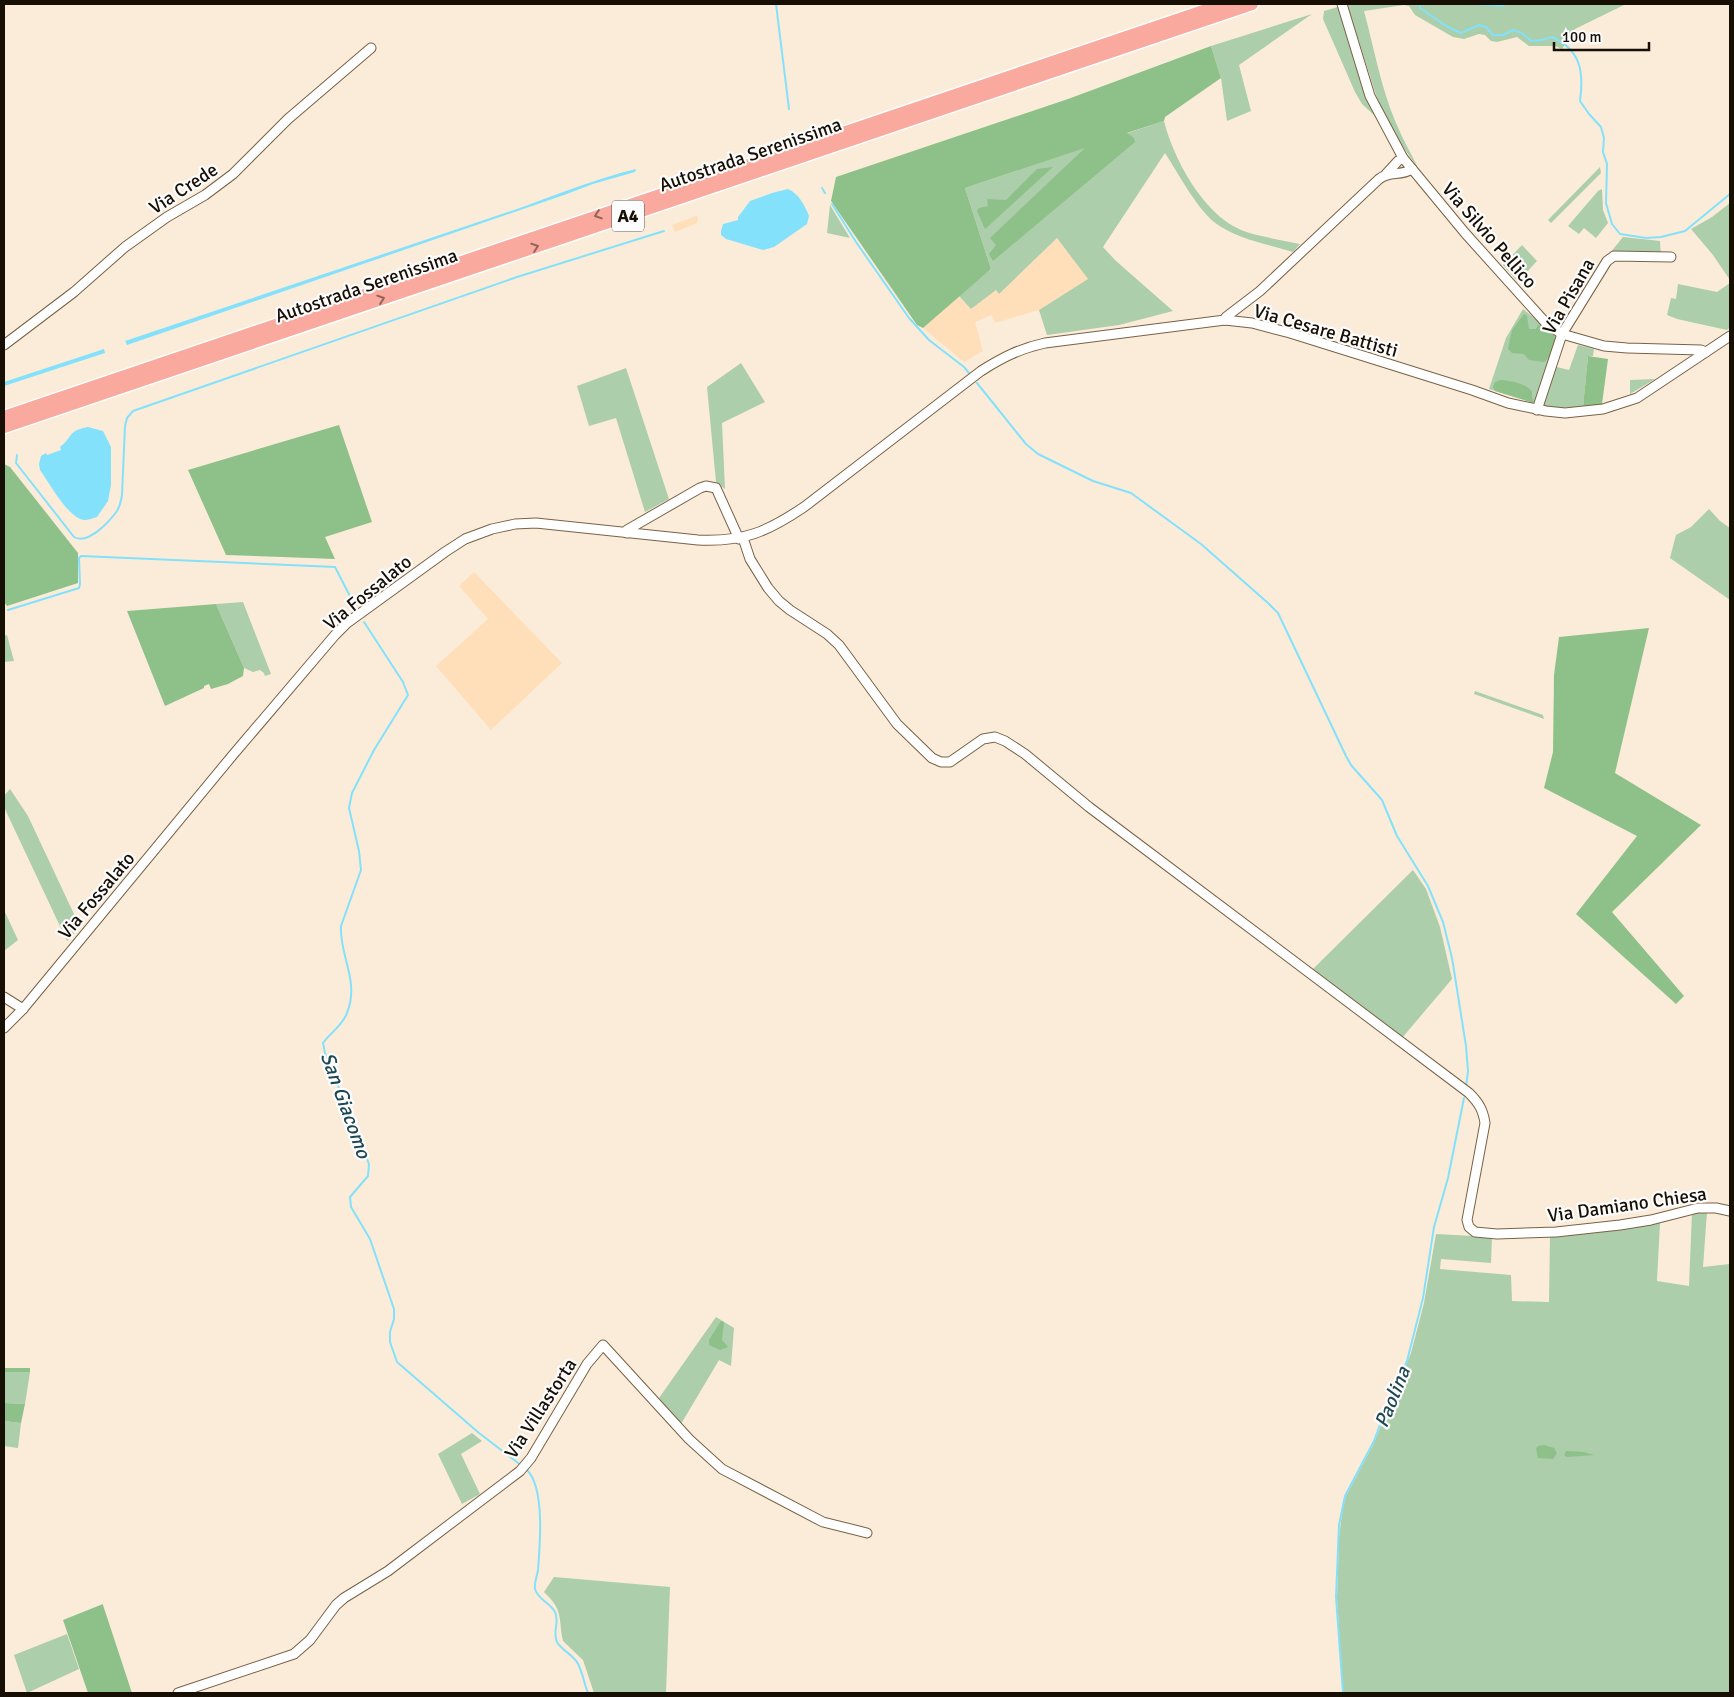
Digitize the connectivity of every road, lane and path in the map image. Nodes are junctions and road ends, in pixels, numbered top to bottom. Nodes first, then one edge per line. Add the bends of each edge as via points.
1 (1224, 4) edge
2 (1252, 4) edge
3 (1342, 4) edge
4 (371, 48) dead end
5 (1403, 158) junction
6 (1412, 169) junction
7 (1386, 174) junction
8 (1671, 257) dead end
9 (1225, 320) junction
10 (1562, 334) junction
11 (1730, 336) edge
12 (4, 345) edge
13 (1706, 352) junction
14 (1537, 410) junction
15 (4, 417) edge
16 (4, 427) edge
17 (864, 461) joint
18 (627, 533) junction
19 (741, 538) junction
20 (4, 997) edge
21 (23, 1009) junction
22 (4, 1028) edge
23 (1730, 1211) edge
24 (867, 1532) dead end
25 (178, 1693) edge

1 -> 15 highway, Autostrada Serenissima / A4
16 -> 2 highway, Autostrada Serenissima / A4
3 - 5 street, Via Silvio Pellico via 1370,96
4 - 12 street, Via Crede via 288,119 233,174 125,247 74,292
5 - 6 street, Via Silvio Pellico
5 - 7 street
6 - 7 street
6 - 10 street, Via Silvio Pellico via 1464,233 1545,322
7 - 9 street
8 - 10 street, Via Pisana via 1609,258
9 - 14 street, Via Cesare Battisti via 1290,333
9 - 17 street, Via Cesare Battisti via 1045,343 1004,356
10 - 13 street, Via Silvio Pellico via 1604,346
10 - 14 street, Via Pisana
11 - 13 street, Via Cesare Battisti
13 - 14 street, Via Cesare Battisti via 1652,389 1622,404 1584,412
17 - 19 street, Via Fossalato via 781,523
18 - 19 street, Via Fossalato via 718,541
18 - 19 street via 627,530 694,490 706,486 716,488
18 - 21 street, Via Fossalato via 536,524 492,529 465,539 362,611 325,647
19 - 23 street, Via Damiano Chiesa via 768,588 780,601 839,645 897,724 932,758 950,762 983,738 995,737 1005,741 1466,1091 1484,1112 1485,1123 1467,1220 1475,1232 1564,1231 1651,1220 1698,1208
20 - 21 street
21 - 22 street, Via Fossalato
24 - 25 street, Via Villastorta via 823,1522 722,1469 689,1439 602,1344 520,1471 388,1571 344,1598 310,1640 294,1654

